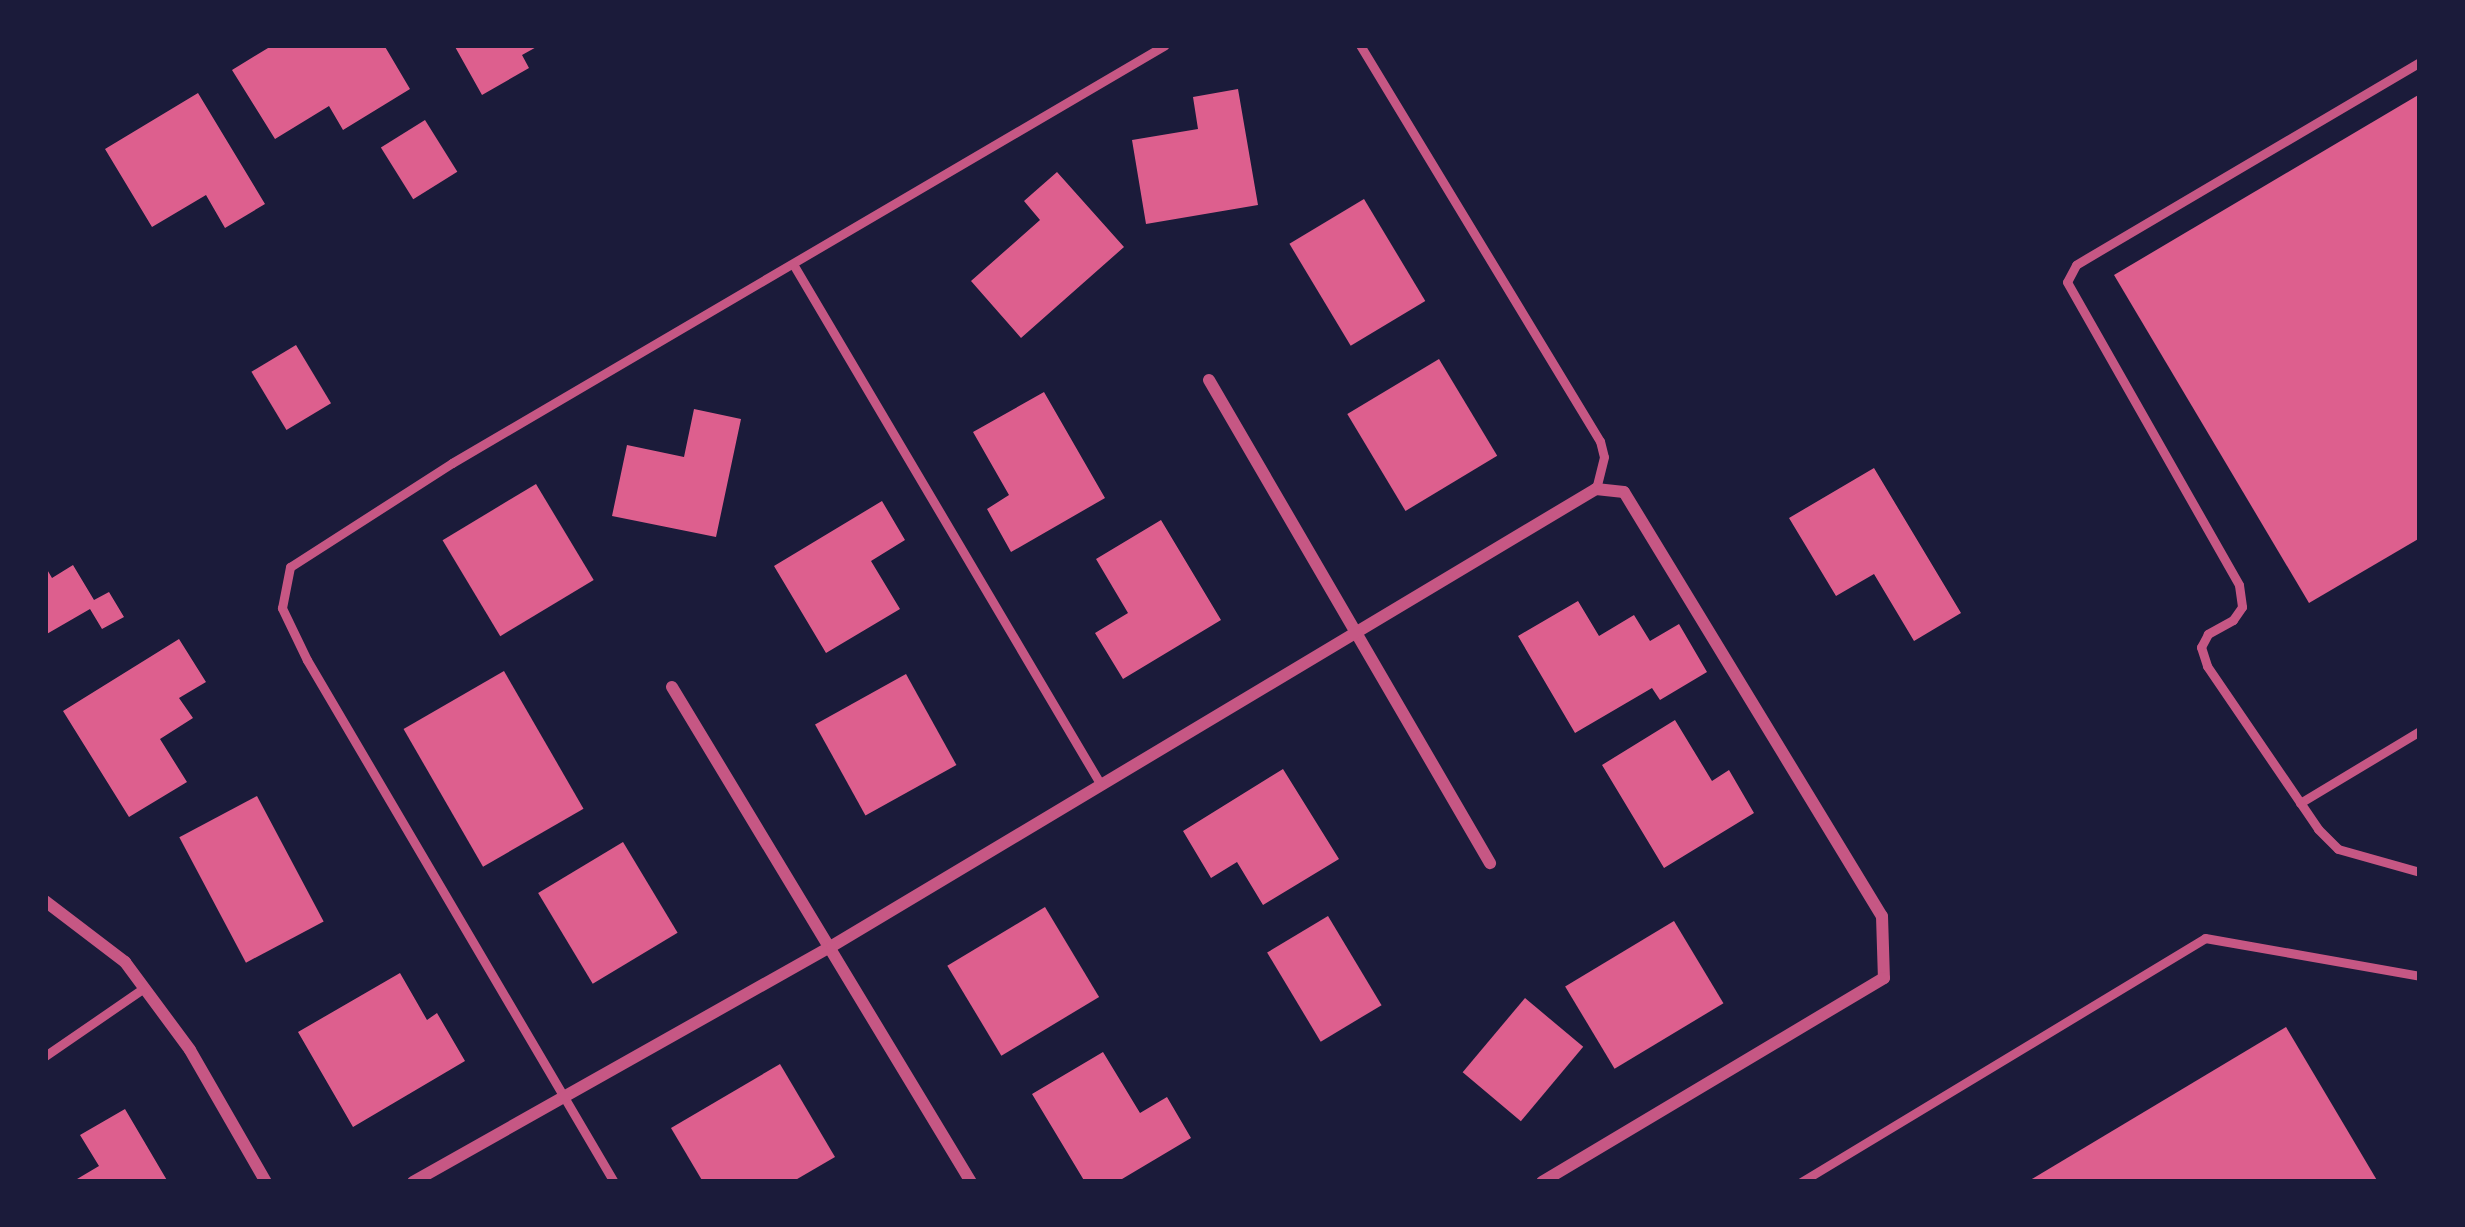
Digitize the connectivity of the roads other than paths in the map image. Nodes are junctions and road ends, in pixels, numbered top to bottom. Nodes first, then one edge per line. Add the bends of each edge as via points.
1 (1165, 45) edge
2 (1360, 45) edge
3 (2420, 62) edge
4 (793, 264) junction
5 (1209, 380) dead end
6 (1596, 489) junction
7 (1357, 633) junction
8 (672, 687) dead end
9 (2420, 730) edge
10 (1101, 785) junction
11 (2300, 803) junction
12 (1490, 862) dead end
13 (2420, 872) edge
14 (45, 901) edge
15 (832, 946) junction
16 (2420, 976) edge
17 (145, 988) junction
18 (45, 1056) edge
19 (563, 1097) junction
20 (266, 1182) edge
21 (413, 1182) edge
22 (614, 1182) edge
23 (970, 1182) edge
24 (1542, 1182) edge
25 (1801, 1182) edge

1 - 4 lane
2 - 6 lane via 1600,441
3 - 11 lane via 2076,265 2067,282 2239,585 2242,607 2201,647
4 - 10 lane
4 - 19 lane via 290,567 282,608 307,660
5 - 7 street
6 - 7 street
6 - 24 street via 1624,492 1882,916 1884,978
7 - 10 street
7 - 12 street
8 - 15 street
9 - 11 lane
10 - 15 street
11 - 13 lane via 2338,849
14 - 17 street via 125,962
15 - 19 street
15 - 23 street
16 - 25 lane via 2205,938
17 - 18 lane
17 - 20 street
19 - 21 street
19 - 22 lane

